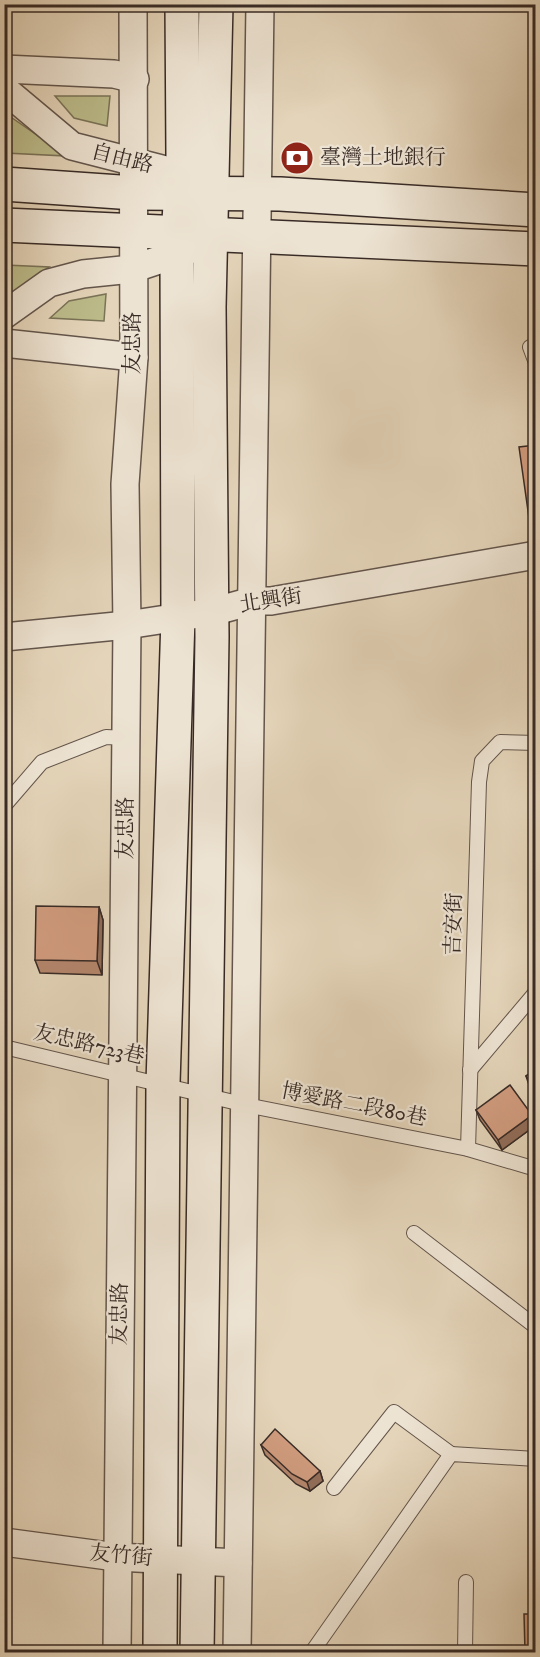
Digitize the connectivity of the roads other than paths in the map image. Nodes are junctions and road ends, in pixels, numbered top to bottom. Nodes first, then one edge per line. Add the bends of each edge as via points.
1 (133, 4) edge
2 (182, 4) edge
3 (216, 4) edge
4 (260, 4) edge
5 (4, 69) edge
6 (135, 79) junction
7 (4, 88) edge
8 (134, 177) junction
9 (4, 184) edge
10 (181, 184) junction
11 (213, 187) junction
12 (257, 193) junction
13 (536, 210) edge
14 (4, 225) edge
15 (132, 231) junction
16 (257, 238) junction
17 (212, 240) junction
18 (177, 243) junction
19 (536, 249) edge
20 (132, 269) junction
21 (4, 315) edge
22 (4, 344) edge
23 (530, 347) dead end
24 (134, 357) junction
25 (536, 363) edge
26 (536, 555) edge
27 (252, 601) junction
28 (212, 612) junction
29 (178, 618) junction
30 (128, 625) junction
31 (4, 637) edge
32 (126, 738) junction
33 (536, 743) edge
34 (4, 806) edge
35 (536, 992) edge
36 (4, 1047) edge
37 (470, 1070) junction
38 (124, 1074) junction
39 (163, 1083) junction
40 (204, 1095) junction
41 (246, 1105) junction
42 (468, 1149) junction
43 (536, 1169) edge
44 (414, 1233) dead end
45 (536, 1327) edge
46 (452, 1454) junction
47 (536, 1459) edge
48 (334, 1488) dead end
49 (4, 1542) edge
50 (116, 1557) junction
51 (160, 1560) junction
52 (197, 1562) junction
53 (238, 1563) junction
54 (466, 1582) dead end
55 (117, 1653) edge
56 (160, 1653) edge
57 (197, 1653) edge
58 (237, 1653) edge
59 (312, 1653) edge
60 (465, 1653) edge

1 - 6 street, 友忠路
2 - 10 street, 友忠路
3 - 11 street
4 - 12 street
5 - 6 street via 114,74
6 - 8 street, 友忠路
7 - 8 street, 自由路 via 72,146
8 - 9 street, 自由路
8 - 10 street, 自由路
8 - 15 street, 友忠路
10 - 11 street, 自由路
10 - 18 street, 友忠路
11 - 12 street, 自由路
11 - 17 street
12 - 13 street, 自由路
12 - 16 street
14 - 15 street
15 - 18 street
15 - 20 street, 友忠路
16 - 17 street
16 - 19 street
16 - 27 street
17 - 18 street
17 - 28 street
18 - 20 street
18 - 29 street, 友忠路
20 - 21 street via 83,274 49,283
20 - 24 street, 友忠路
22 - 24 street
23 - 25 lane
24 - 30 street, 友忠路 via 125,484
26 - 27 street, 北興街 via 271,601
27 - 28 street, 北興街
27 - 41 street
28 - 29 street, 北興街
28 - 40 street
29 - 30 street, 北興街
29 - 39 street, 友忠路
30 - 31 street, 北興街
30 - 32 street, 友忠路
32 - 34 lane via 106,737 42,762
32 - 38 street, 友忠路
33 - 37 lane, 吉安街 via 500,742 482,761
35 - 37 lane
36 - 38 lane, 友忠路723巷
37 - 42 lane, 吉安街
38 - 39 lane, 友忠路723巷
38 - 50 street, 友忠路
39 - 40 lane, 博愛路二段80巷
39 - 51 street, 友忠路
40 - 41 lane, 博愛路二段80巷
40 - 52 street
41 - 42 lane, 博愛路二段80巷
41 - 53 street
42 - 43 lane, 博愛路二段80巷
44 - 45 lane
46 - 47 lane
46 - 48 lane via 394,1412
46 - 59 lane
49 - 50 street, 友竹街
50 - 51 street, 友竹街
50 - 55 street, 友忠路
51 - 52 street, 友竹街
51 - 56 street, 友忠路
52 - 53 street, 友竹街
52 - 57 street
53 - 58 street
54 - 60 lane

